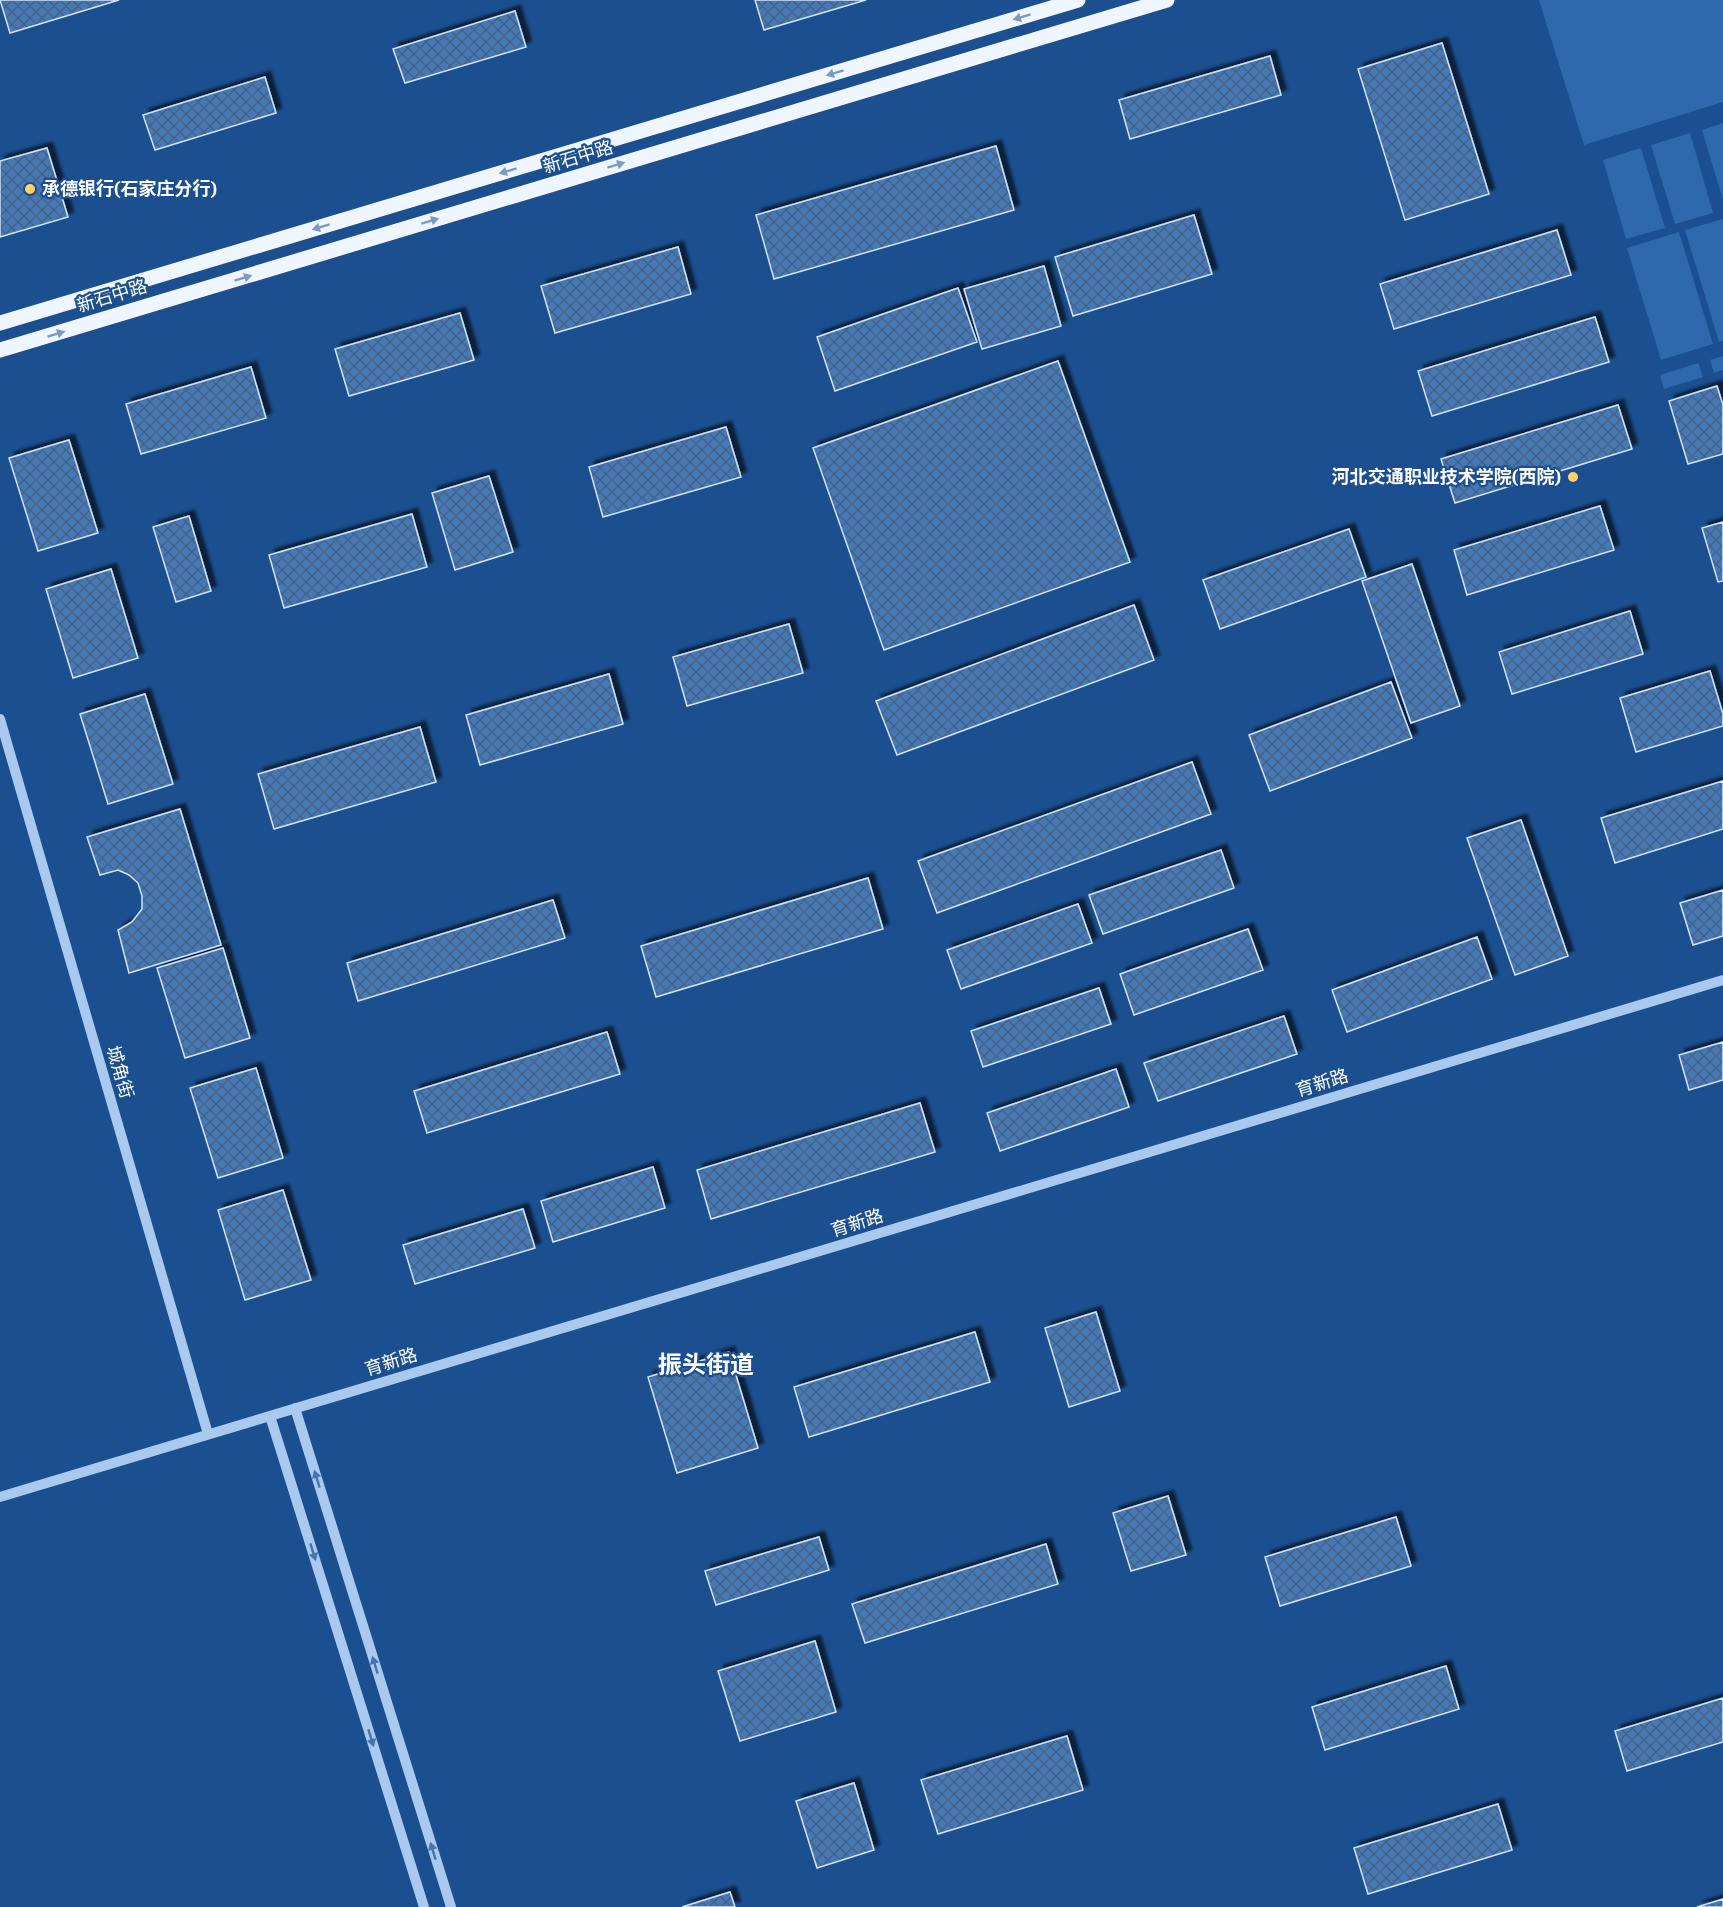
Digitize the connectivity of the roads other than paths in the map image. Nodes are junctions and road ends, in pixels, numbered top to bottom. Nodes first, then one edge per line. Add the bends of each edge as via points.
1 (1078, 0) edge
2 (1167, 0) edge
3 (0, 323) edge
4 (0, 350) edge
5 (0, 719) edge
6 (1723, 980) edge
7 (295, 1408) junction
8 (270, 1416) junction
9 (208, 1434) junction
10 (0, 1497) edge
11 (424, 1907) edge
12 (451, 1907) edge

1 -> 3 main road, 新石中路
4 -> 2 main road, 新石中路
5 - 9 street, 城角街
6 - 7 street, 育新路
7 - 8 street, 育新路
12 -> 7 street
8 - 9 street, 育新路
8 -> 11 street
9 - 10 street, 育新路

